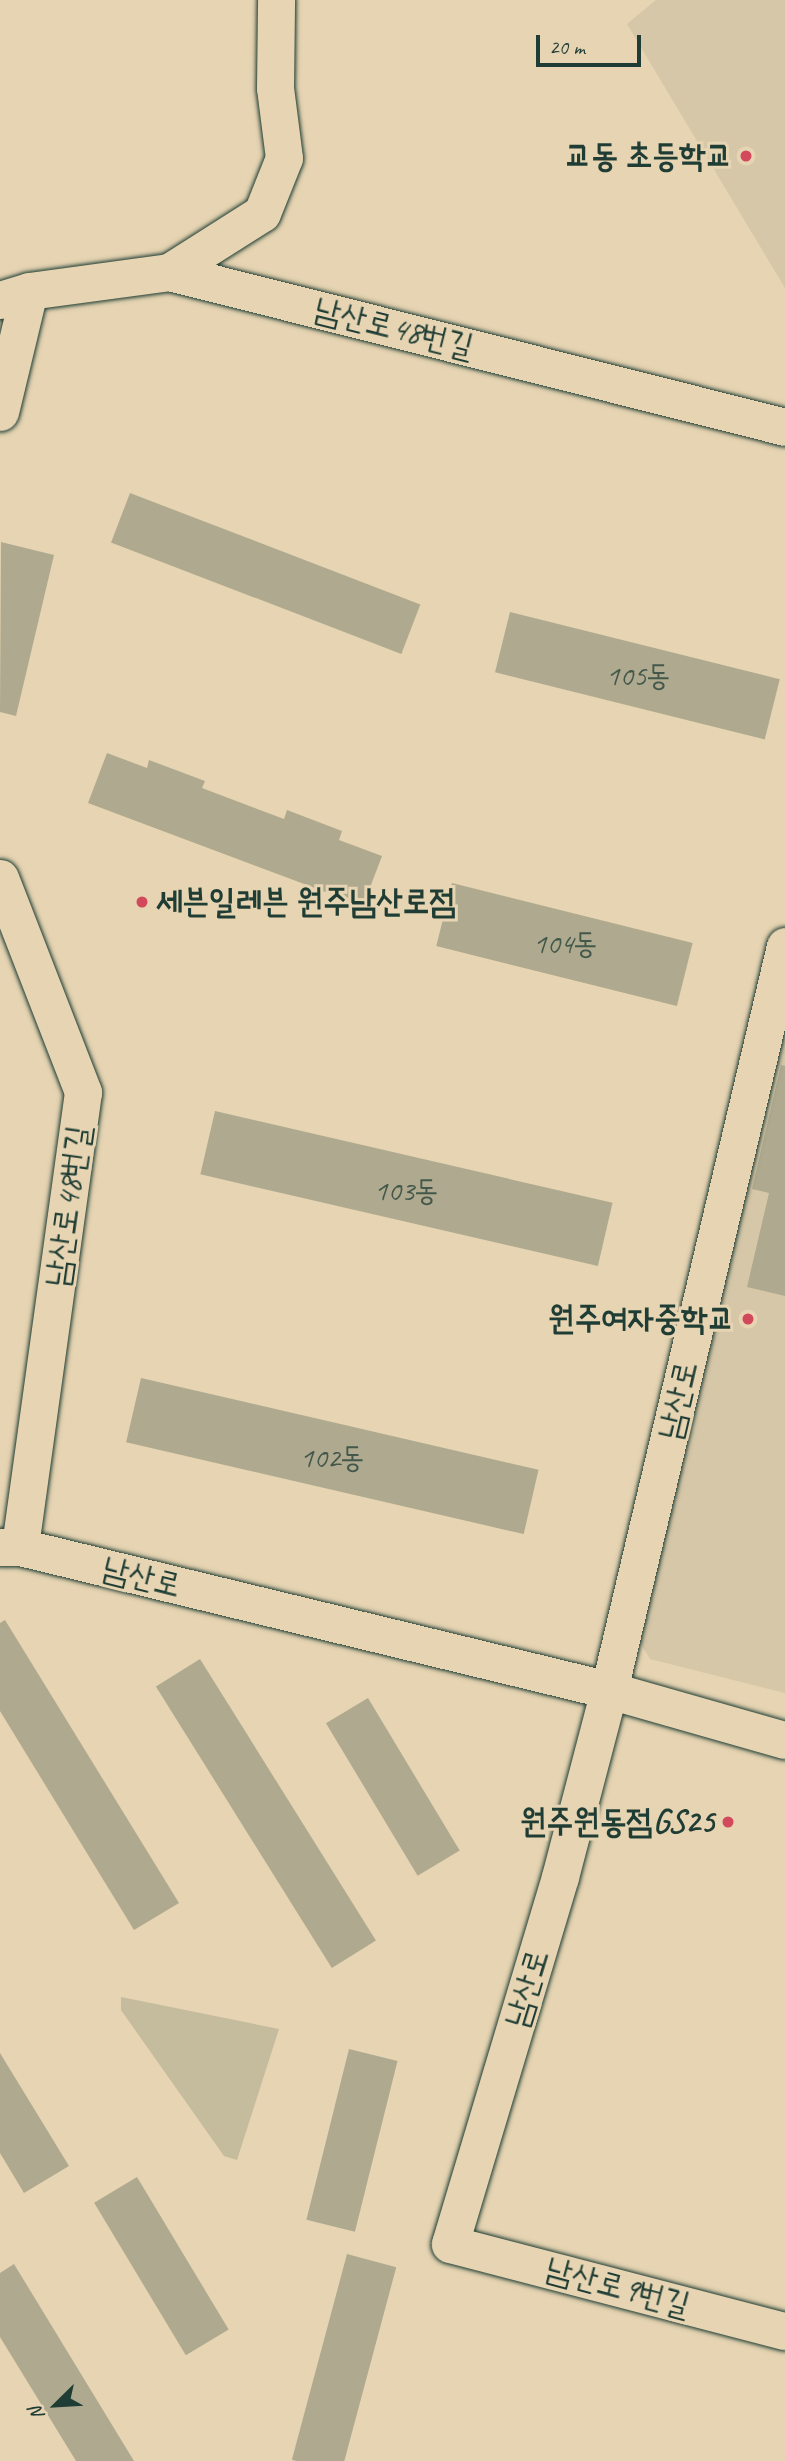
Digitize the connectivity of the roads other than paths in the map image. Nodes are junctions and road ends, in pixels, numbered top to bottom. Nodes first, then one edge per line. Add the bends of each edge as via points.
1 (276, 0) edge
2 (169, 272) junction
3 (14, 296) edge
4 (0, 412) edge
5 (785, 427) edge
6 (0, 878) edge
7 (785, 946) edge
8 (10, 1547) edge
9 (609, 1690) junction
10 (785, 1740) edge
11 (450, 2244) joint
12 (785, 2331) edge

1 - 2 street via 275,88 284,158 267,202 262,214
2 - 3 street, 남산로48번길
2 - 5 street, 남산로48번길
3 - 4 street
6 - 8 street, 남산로48번길 via 83,1092
7 - 9 street, 남산로
8 - 9 street, 남산로
9 - 10 street, 남산로
9 - 11 street, 남산로 via 560,1877
11 - 12 street, 남산로9번길

